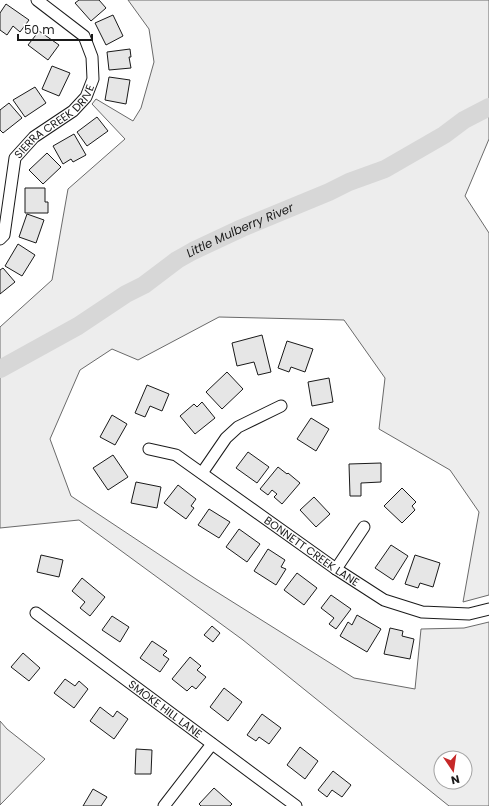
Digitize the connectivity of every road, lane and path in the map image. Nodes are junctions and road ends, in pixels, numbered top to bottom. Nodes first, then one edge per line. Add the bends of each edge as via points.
1 (37, 0) edge
2 (0, 239) edge
3 (281, 406) dead end
4 (149, 449) dead end
5 (202, 473) junction
6 (364, 527) dead end
7 (336, 569) junction
8 (489, 609) edge
9 (36, 613) dead end
10 (212, 744) junction
11 (164, 806) edge
12 (296, 806) edge

1 - 2 street, SIERRA CREEK DRIVE via 84,36 92,58 93,79 86,97 73,111 34,137 15,158 4,235
3 - 5 street via 238,427 226,438
4 - 5 street, BONNETT CREEK LANE via 176,455
5 - 7 street, BONNETT CREEK LANE
6 - 7 street
7 - 8 street, BONNETT CREEK LANE via 384,600 422,612 469,614
9 - 10 street, SMOKE HILL LANE
10 - 11 street
10 - 12 street, SMOKE HILL LANE

